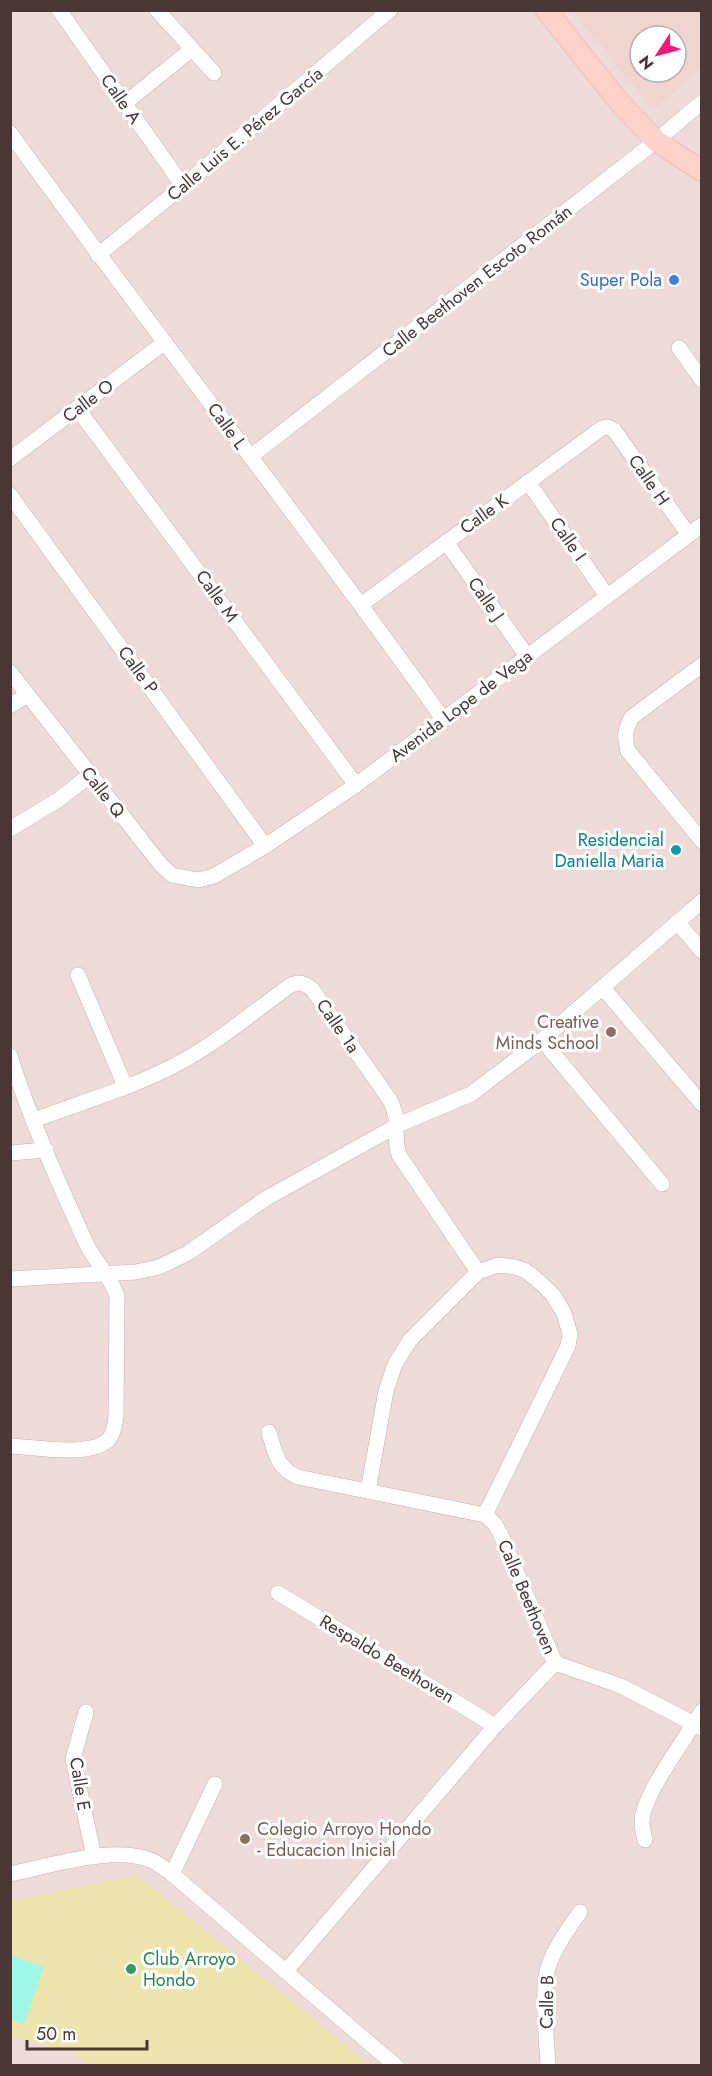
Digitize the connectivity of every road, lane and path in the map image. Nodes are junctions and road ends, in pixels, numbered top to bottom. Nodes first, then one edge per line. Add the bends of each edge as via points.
1 (58, 10) edge
2 (157, 10) edge
3 (390, 10) edge
4 (546, 10) edge
5 (192, 49) junction
6 (214, 73) dead end
7 (702, 102) edge
8 (124, 104) junction
9 (10, 133) edge
10 (656, 141) junction
11 (702, 171) edge
12 (183, 186) junction
13 (98, 255) junction
14 (165, 342) junction
15 (679, 348) dead end
16 (702, 380) edge
17 (77, 408) junction
18 (608, 427) joint
19 (250, 458) junction
20 (10, 459) edge
21 (528, 482) junction
22 (10, 495) edge
23 (702, 525) edge
24 (688, 535) junction
25 (446, 542) junction
26 (607, 596) junction
27 (362, 604) junction
28 (527, 656) junction
29 (702, 665) edge
30 (10, 672) edge
31 (27, 695) junction
32 (10, 706) edge
33 (443, 719) junction
34 (90, 775) junction
35 (356, 785) junction
36 (10, 829) edge
37 (702, 841) edge
38 (265, 846) junction
39 (214, 876) joint
40 (702, 901) edge
41 (677, 922) junction
42 (702, 951) edge
43 (78, 975) dead end
44 (603, 988) junction
45 (542, 1040) junction
46 (10, 1056) edge
47 (124, 1086) junction
48 (702, 1104) edge
49 (34, 1120) junction
50 (398, 1125) junction
51 (46, 1150) junction
52 (10, 1153) edge
53 (662, 1184) dead end
54 (478, 1272) junction
55 (105, 1273) junction
56 (10, 1279) edge
57 (269, 1432) dead end
58 (10, 1446) edge
59 (368, 1491) junction
60 (485, 1515) junction
61 (278, 1593) dead end
62 (555, 1664) junction
63 (86, 1712) dead end
64 (699, 1721) edge
65 (495, 1726) junction
66 (215, 1784) dead end
67 (645, 1840) dead end
68 (94, 1857) junction
69 (10, 1874) edge
70 (172, 1874) junction
71 (580, 1912) dead end
72 (286, 1971) junction
73 (396, 2066) edge
74 (548, 2066) edge

1 - 8 street, Calle A
2 - 5 street
3 - 12 street, Calle Luis E. Pérez García
4 - 10 main road via 620,103
5 - 6 street
5 - 8 street
7 - 10 street, Calle Beethoven Escoto Román
8 - 12 street, Calle A
9 - 13 street, Calle L
10 - 11 main road
10 - 19 street, Calle Beethoven Escoto Román
12 - 13 street, Calle Luis E. Pérez García
13 - 14 street, Calle L
14 - 17 street, Calle O
14 - 19 street, Calle L
15 - 16 street
17 - 20 street, Calle O
17 - 35 street, Calle M
18 - 21 street, Calle K
18 - 24 street, Calle H via 614,430
19 - 27 street, Calle L
21 - 25 street, Calle K
21 - 26 street, Calle I
22 - 38 street, Calle P
23 - 24 street, Avenida Lope de Vega
24 - 26 street, Avenida Lope de Vega
25 - 27 street, Calle K
25 - 28 street, Calle J
26 - 28 street, Avenida Lope de Vega
27 - 33 street, Calle L
28 - 33 street, Avenida Lope de Vega
29 - 37 street via 632,717 624,738 628,752
30 - 31 street, Calle Q
31 - 32 street
31 - 34 street, Calle Q
33 - 35 street, Avenida Lope de Vega
34 - 36 street
34 - 39 street, Calle Q via 172,875 198,880
35 - 38 street, Avenida Lope de Vega
38 - 39 street, Avenida Lope de Vega
40 - 41 street
41 - 42 street
41 - 44 street
43 - 47 street
44 - 45 street
44 - 48 street
45 - 50 street via 471,1094
45 - 53 street
46 - 49 street
47 - 49 street, Calle 1a
47 - 50 street, Calle 1a via 196,1053 288,987 300,983 312,989 390,1100
49 - 51 street
50 - 54 street, Calle 1a via 395,1144 399,1155
50 - 55 street via 265,1200 188,1253 159,1267
51 - 52 street
51 - 55 street via 86,1244
54 - 59 street via 410,1340 395,1364 386,1391
54 - 60 street via 498,1265 526,1271 553,1295 564,1312 570,1334 564,1358
55 - 56 street
55 - 58 street via 117,1296 116,1417 110,1439 86,1450
57 - 59 street via 276,1458 291,1474
59 - 60 street
60 - 62 street, Calle Beethoven via 501,1535
61 - 65 street, Respaldo Beethoven
62 - 64 street, Calle Beethoven via 621,1686
62 - 65 street
63 - 68 street, Calle E via 73,1759
64 - 67 street via 646,1804 642,1820
65 - 72 street
66 - 70 street
68 - 69 street
68 - 70 street via 118,1854 152,1861
70 - 72 street
71 - 74 street, Calle B via 547,1972
72 - 73 street

